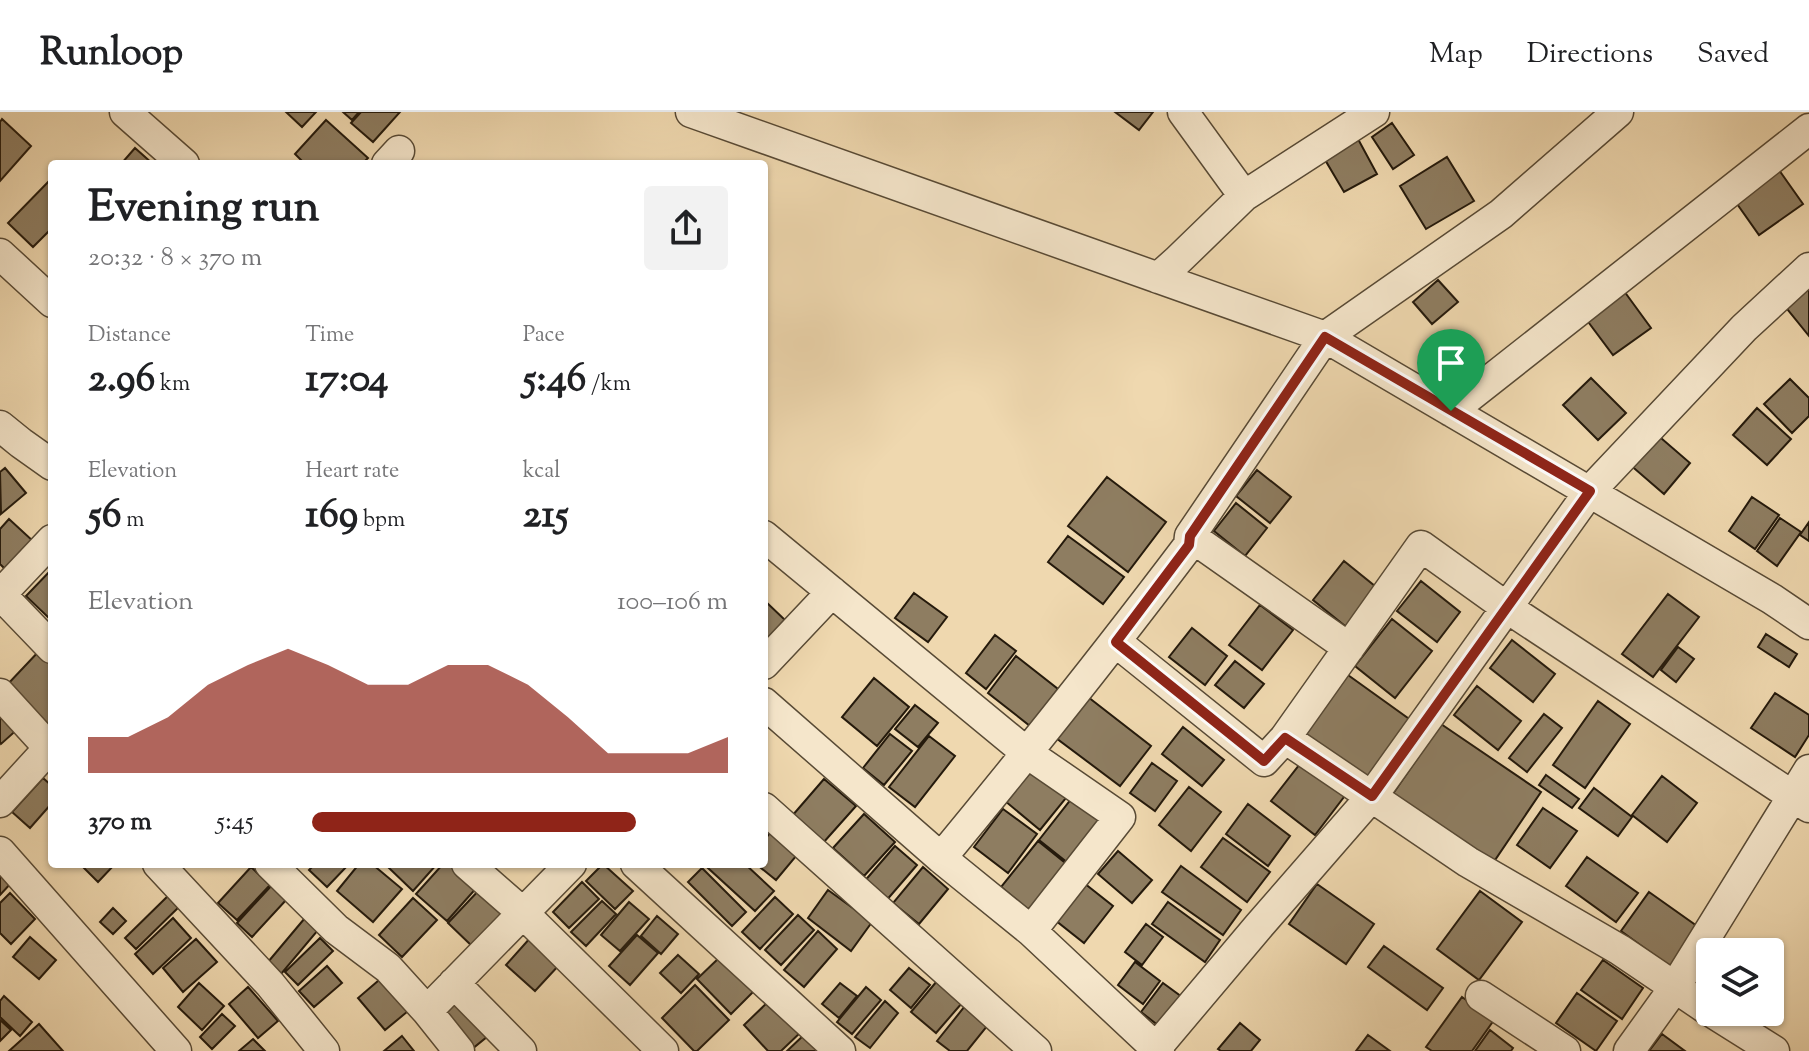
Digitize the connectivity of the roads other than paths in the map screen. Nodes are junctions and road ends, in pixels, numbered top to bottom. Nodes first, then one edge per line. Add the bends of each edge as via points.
1 (125, 112) edge
2 (691, 112) edge
3 (1183, 112) edge
4 (1374, 112) edge
5 (1618, 112) edge
6 (1809, 129) edge
7 (179, 160) edge
8 (1244, 196) junction
9 (0, 254) edge
10 (1809, 268) edge
11 (1158, 278) junction
12 (48, 298) edge
13 (1325, 337) junction
14 (1451, 411) junction
15 (0, 426) edge
16 (48, 462) edge
17 (1590, 491) junction
18 (1190, 536) junction
19 (768, 539) edge
20 (48, 544) edge
21 (832, 592) junction
22 (0, 594) edge
23 (1506, 607) junction
24 (1809, 624) edge
25 (1116, 642) junction
26 (48, 644) edge
27 (1349, 648) junction
28 (768, 660) edge
29 (0, 694) edge
30 (768, 707) edge
31 (1285, 738) junction
32 (48, 745) edge
33 (48, 751) edge
34 (1027, 753) junction
35 (1809, 770) edge
36 (1372, 796) junction
37 (1801, 801) edge
38 (0, 802) edge
39 (768, 812) edge
40 (0, 852) edge
41 (941, 858) junction
42 (162, 868) edge
43 (274, 868) edge
44 (472, 868) edge
45 (567, 868) edge
46 (640, 868) edge
47 (523, 913) junction
48 (1031, 931) junction
49 (454, 983) junction
50 (1675, 987) junction
51 (1481, 996) dead end
52 (1696, 1002) edge
53 (427, 1011) junction
54 (1734, 1026) edge
55 (1158, 1050) edge
56 (176, 1051) edge
57 (324, 1051) edge
58 (459, 1051) edge
59 (521, 1051) edge
60 (663, 1051) edge
61 (840, 1051) edge
62 (1036, 1051) edge
63 (1565, 1051) edge
64 (1629, 1051) edge
65 (1774, 1051) edge

1 - 7 street
2 - 11 street
3 - 8 street
4 - 8 street
5 - 13 street via 1501,214
6 - 14 street
8 - 11 street
9 - 12 street
10 - 17 street via 1744,328
11 - 13 street
13 - 14 street
13 - 18 street
14 - 17 street
15 - 16 street
17 - 23 street
17 - 24 street
18 - 25 street via 1189,545
18 - 27 street
19 - 21 street
20 - 22 street
21 - 28 street
21 - 34 street
22 - 26 street
23 - 27 street via 1421,546
23 - 36 street
23 - 37 street
25 - 31 street via 1264,761
25 - 34 street
27 - 31 street
29 - 32 street
30 - 41 street
31 - 36 street
33 - 38 street
34 - 41 street
34 - 48 street via 1120,817
35 - 37 street
36 - 50 street via 1468,862
36 - 55 street
37 - 50 street
39 - 62 street
40 - 56 street
41 - 48 street
42 - 57 street via 270,984
43 - 53 street via 336,929 388,968
44 - 47 street
45 - 47 street
46 - 61 street
47 - 49 street
47 - 60 street
48 - 55 street
49 - 53 street
49 - 59 street
50 - 52 street
50 - 64 street
51 - 63 street
53 - 58 street
54 - 65 street

